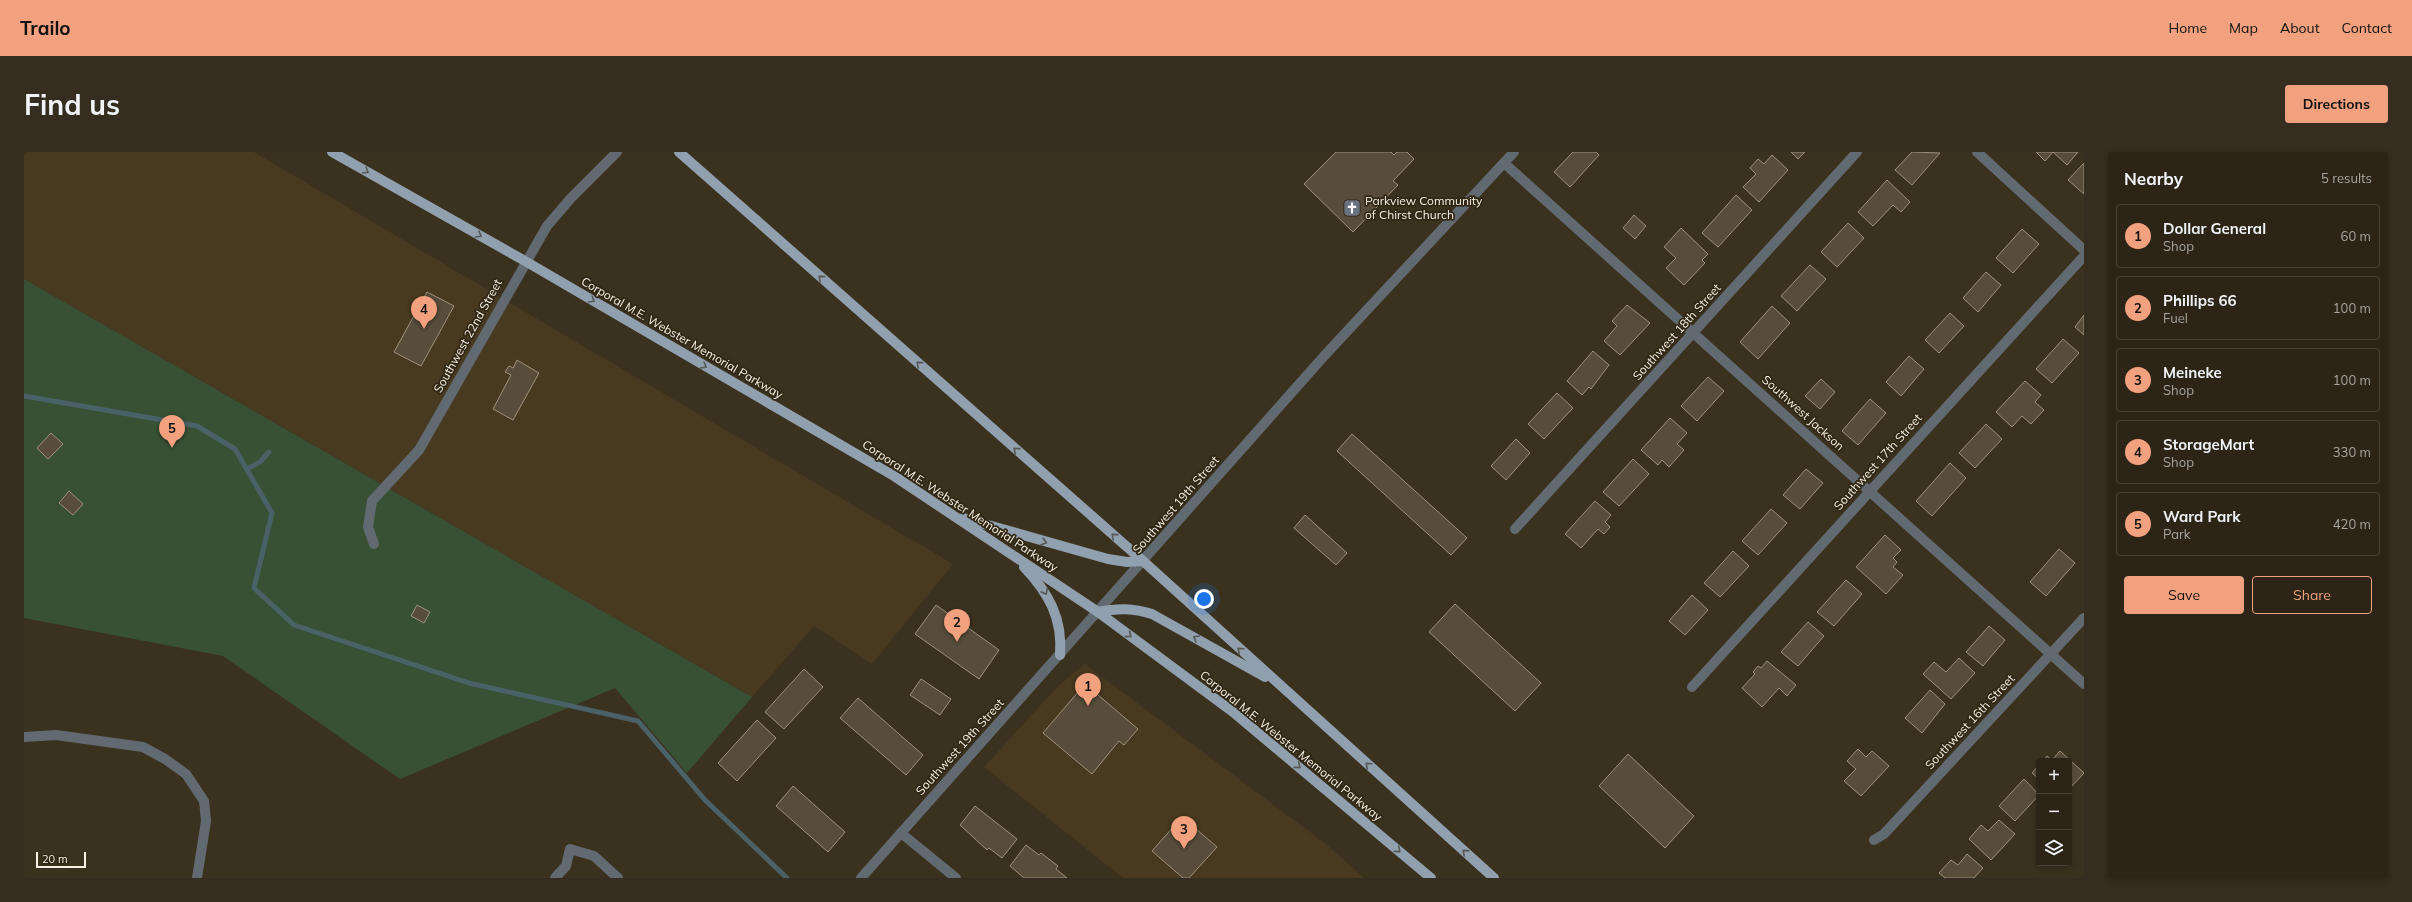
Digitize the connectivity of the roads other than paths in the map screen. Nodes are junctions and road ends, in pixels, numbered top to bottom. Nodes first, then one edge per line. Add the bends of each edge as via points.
1 (332, 152) edge
2 (617, 152) edge
3 (679, 152) edge
4 (1514, 152) edge
5 (1857, 152) edge
6 (1978, 152) edge
7 (1504, 163) junction
8 (2084, 250) edge
9 (2084, 256) edge
10 (525, 261) junction
11 (1694, 333) junction
12 (1870, 490) junction
13 (953, 515) junction
14 (1515, 529) dead end
15 (374, 544) dead end
16 (1010, 553) junction
17 (1143, 561) junction
18 (1098, 612) junction
19 (2084, 618) edge
20 (2051, 654) junction
21 (1060, 655) junction
22 (1279, 684) junction
23 (2084, 684) edge
24 (1692, 687) dead end
25 (24, 737) edge
26 (900, 833) junction
27 (1874, 840) dead end
28 (197, 878) edge
29 (555, 878) edge
30 (618, 878) edge
31 (860, 878) edge
32 (956, 878) edge
33 (1431, 878) edge
34 (1494, 878) edge

1 -> 10 main road, Corporal M.E. Webster Memorial Parkway
2 - 10 street, Southwest 22nd Street via 547,226
17 -> 3 main road
4 - 7 street, Southwest 19th Street
5 - 11 street, Southwest 18th Street
6 - 8 street
7 - 11 street, Southwest Jackson
7 - 17 street, Southwest 19th Street via 1325,355
9 - 12 street, Southwest 17th Street
10 -> 13 main road, Corporal M.E. Webster Memorial Parkway via 894,476
10 - 15 street, Southwest 22nd Street via 419,450 372,501 368,527
11 - 12 street, Southwest Jackson
11 - 14 street, Southwest 18th Street
12 - 20 street, Southwest Jackson
12 - 24 street, Southwest 17th Street
13 - 16 main road, Corporal M.E. Webster Memorial Parkway
13 -> 17 main road via 1079,552 1127,562
16 - 18 main road, Corporal M.E. Webster Memorial Parkway
16 -> 21 main road via 1042,586 1054,610 1060,632
17 - 18 street, Southwest 19th Street
22 -> 17 main road
18 - 21 street, Southwest 19th Street
22 -> 18 main road via 1152,614 1124,608
18 -> 33 main road, Corporal M.E. Webster Memorial Parkway via 1233,712
19 - 20 street, Southwest 16th Street
20 - 23 street, Southwest Jackson
20 - 27 street, Southwest 16th Street via 1884,834
21 - 26 street, Southwest 19th Street
34 -> 22 main road
25 - 28 street via 56,735 143,747 166,759 186,774 204,801 206,821
26 - 31 street, Southwest 19th Street
26 - 32 street
29 - 30 street via 566,866 570,849 594,856

